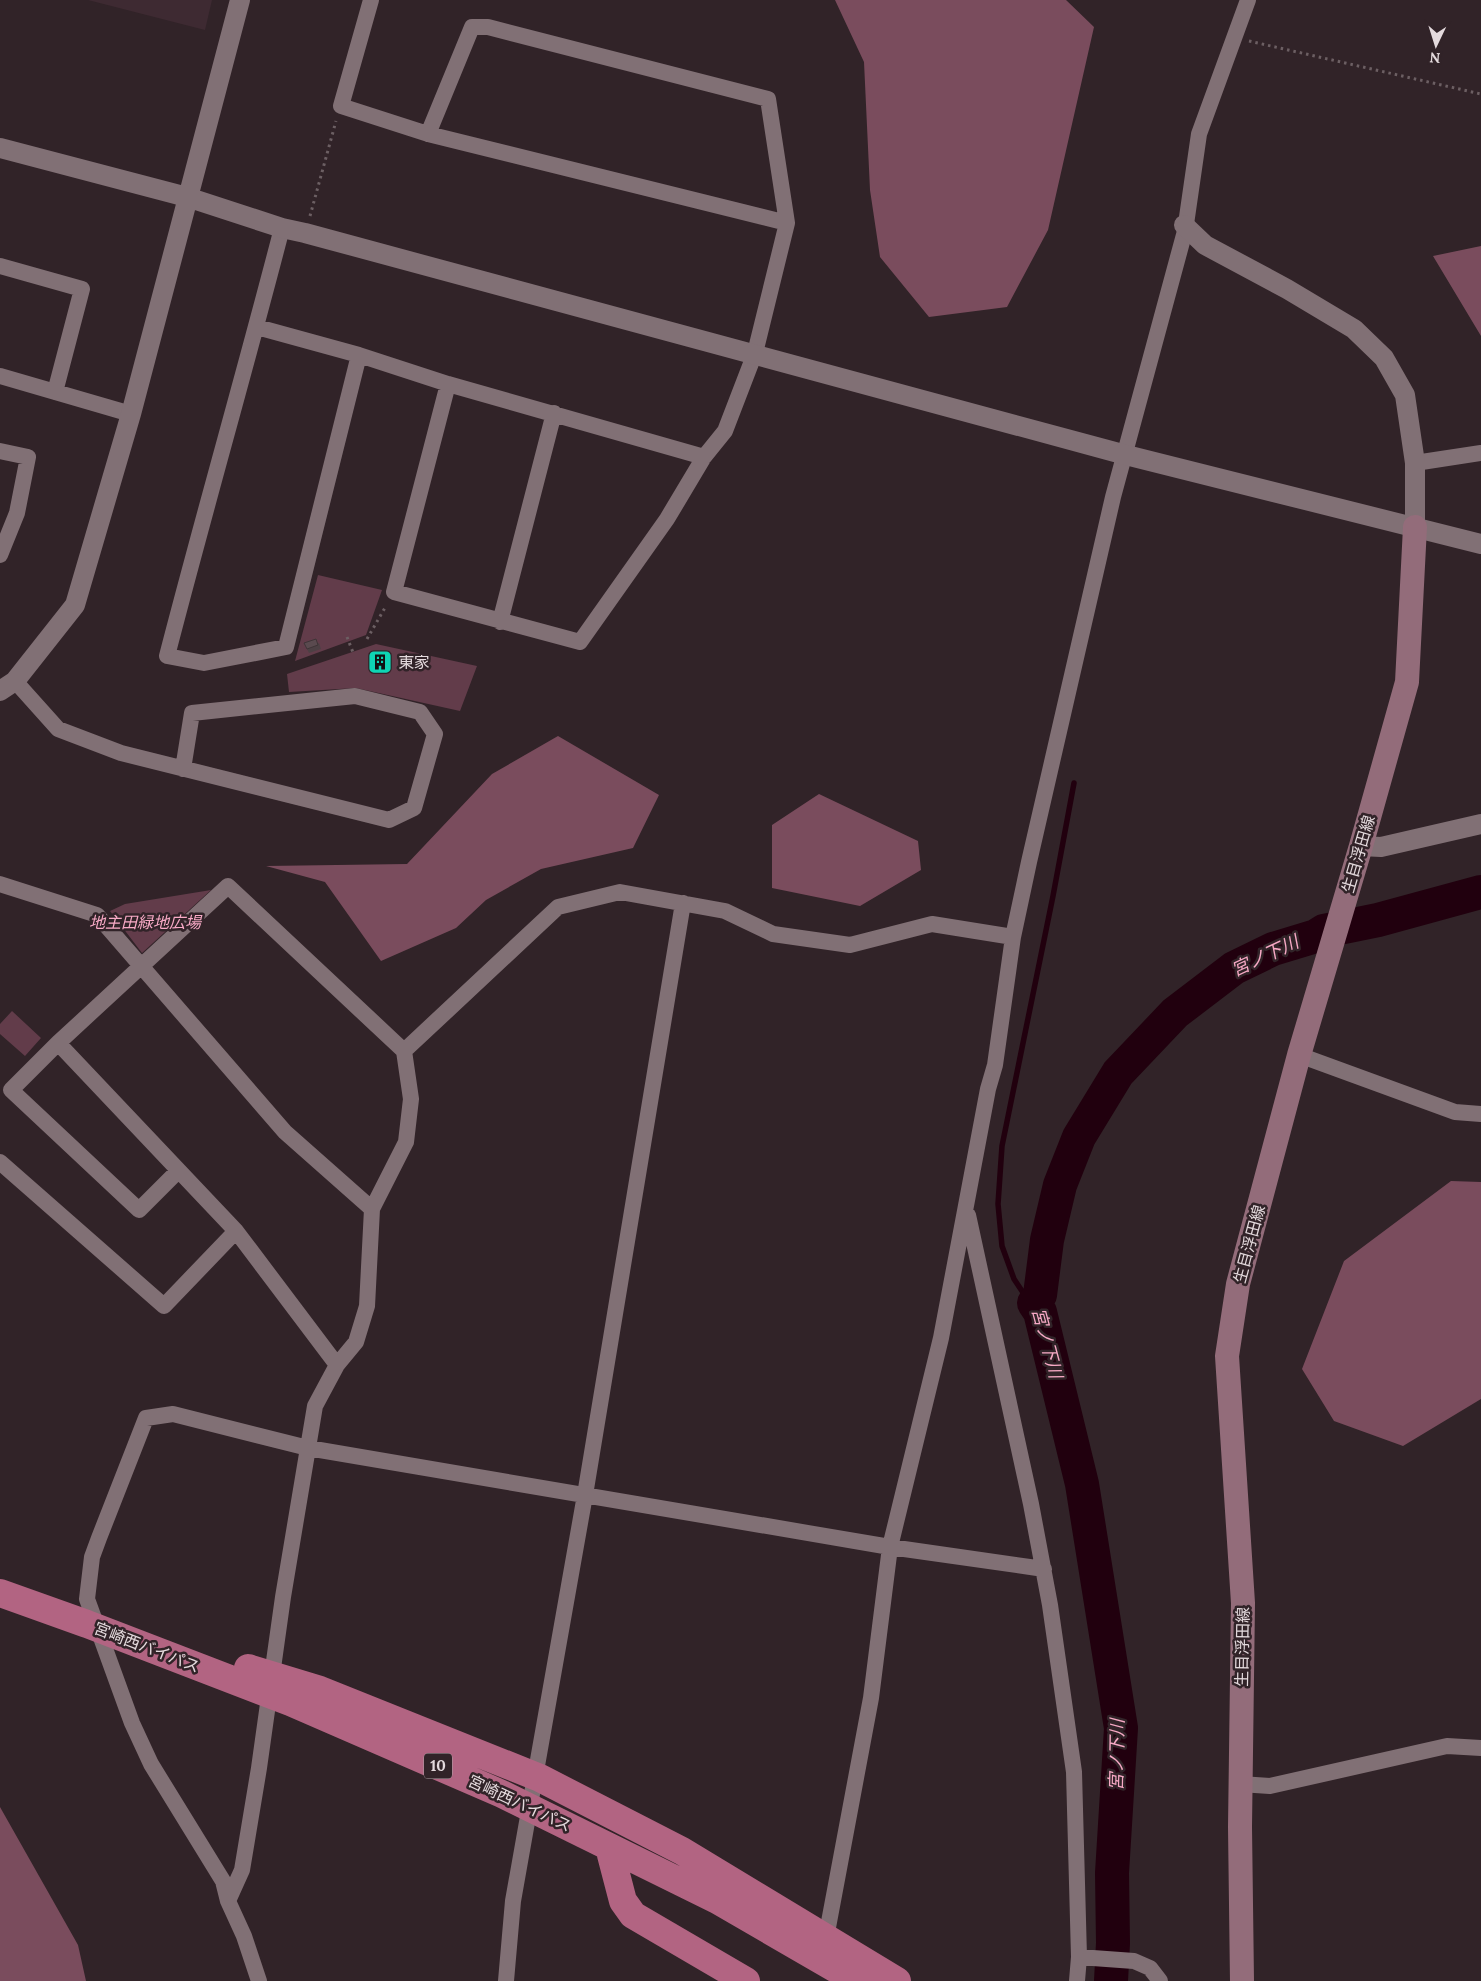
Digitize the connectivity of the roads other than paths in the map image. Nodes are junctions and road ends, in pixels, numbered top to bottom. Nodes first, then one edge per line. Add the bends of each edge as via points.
1 (240, 0) edge
2 (371, 0) edge
3 (1248, 0) edge
4 (428, 134) junction
5 (0, 148) edge
6 (187, 197) junction
7 (787, 224) junction
8 (1184, 225) junction
9 (282, 228) junction
10 (0, 266) edge
11 (257, 327) junction
12 (755, 353) junction
13 (359, 355) junction
14 (0, 376) edge
15 (448, 384) junction
16 (55, 392) junction
17 (554, 413) junction
18 (131, 414) junction
19 (0, 451) edge
20 (1481, 452) edge
21 (1126, 454) junction
22 (704, 457) junction
23 (1415, 463) junction
24 (1415, 527) junction
25 (1481, 544) edge
26 (0, 555) edge
27 (500, 622) junction
28 (8, 686) edge
29 (183, 769) junction
30 (1481, 824) edge
31 (1361, 846) junction
32 (0, 884) edge
33 (684, 902) junction
34 (1013, 937) junction
35 (141, 966) junction
36 (58, 1043) junction
37 (404, 1051) junction
38 (1300, 1056) junction
39 (1481, 1114) edge
40 (0, 1162) edge
41 (178, 1171) junction
42 (966, 1206) junction
43 (372, 1209) junction
44 (236, 1232) junction
45 (337, 1365) junction
46 (308, 1448) junction
47 (585, 1495) junction
48 (890, 1547) junction
49 (1044, 1568) junction
50 (0, 1594) edge
51 (0, 1604) edge
52 (87, 1624) junction
53 (1481, 1748) edge
54 (1240, 1784) junction
55 (611, 1855) junction
56 (228, 1901) junction
57 (826, 1938) junction
58 (1087, 1958) junction
59 (259, 1981) edge
60 (506, 1981) edge
61 (746, 1981) edge
62 (832, 1981) edge
63 (857, 1981) edge
64 (897, 1981) edge
65 (1077, 1981) edge
66 (1160, 1981) edge
67 (1242, 1981) edge

1 - 6 street
2 - 4 street via 341,106
3 - 8 street via 1199,134
4 - 7 street
4 - 7 street via 472,27 488,27 768,99
5 - 6 street
6 - 9 street
6 - 18 street
7 - 12 street
8 - 21 street
8 - 23 street via 1206,245 1354,329 1384,358 1404,395
9 - 11 street
9 - 12 street
10 - 16 street via 82,289
11 - 13 street
11 - 13 street via 205,506 167,656 204,663 286,646
12 - 21 street
12 - 22 street via 725,431
13 - 15 street
14 - 16 street
15 - 17 street
15 - 27 street via 394,592
16 - 18 street
17 - 22 street
17 - 27 street
18 - 28 street via 75,605
19 - 26 street via 28,457 17,513
20 - 23 street
21 - 24 street
21 - 34 street via 1113,497
22 - 27 street via 667,519 580,642
23 - 24 street
24 - 25 street
24 - 31 main road, 生目浮田線 via 1407,682
28 - 29 street via 58,729 120,753
29 - 29 street via 389,820 414,808 435,734 420,712 355,696 192,713
30 - 31 street via 1381,848
31 - 38 main road, 生目浮田線
32 - 35 street via 97,915
33 - 34 street via 725,911 773,934 850,945 932,924
33 - 37 street via 620,892 558,907
33 - 47 street
34 - 42 street via 995,1065
35 - 36 street
35 - 37 street via 228,886
35 - 43 street via 285,1132
36 - 41 street
36 - 41 street via 11,1090 139,1210
37 - 43 street via 411,1099 406,1142
38 - 39 street via 1454,1112
38 - 54 main road, 生目浮田線 via 1238,1284 1227,1356 1243,1603
40 - 44 street via 164,1306
41 - 44 street
42 - 48 street via 941,1338
42 - 49 street
43 - 45 street via 367,1306 356,1342
44 - 45 street
45 - 46 street via 315,1406
46 - 47 street
46 - 56 street via 242,1870
46 - 56 street via 173,1414 146,1418 92,1557 87,1599 132,1723 151,1764 223,1881
47 - 48 street
47 - 60 street via 513,1901
48 - 49 street
48 - 57 street via 871,1698
49 - 58 street via 1074,1772
50 - 52 highway, 宮崎西バイパス / 10
51 - 55 highway, 宮崎西バイパス / 10 via 145,1656 383,1751
52 - 57 highway via 159,1641 320,1690 540,1778 682,1852
52 - 63 highway, 宮崎西バイパス / 10 via 290,1702 502,1794 717,1900
53 - 54 street via 1448,1746 1270,1786
54 - 67 main road, 生目浮田線
55 - 61 highway via 623,1902 633,1915
55 - 62 highway, 宮崎西バイパス / 10
56 - 59 street
57 - 64 highway
58 - 65 street
58 - 66 street via 1134,1961 1150,1968

